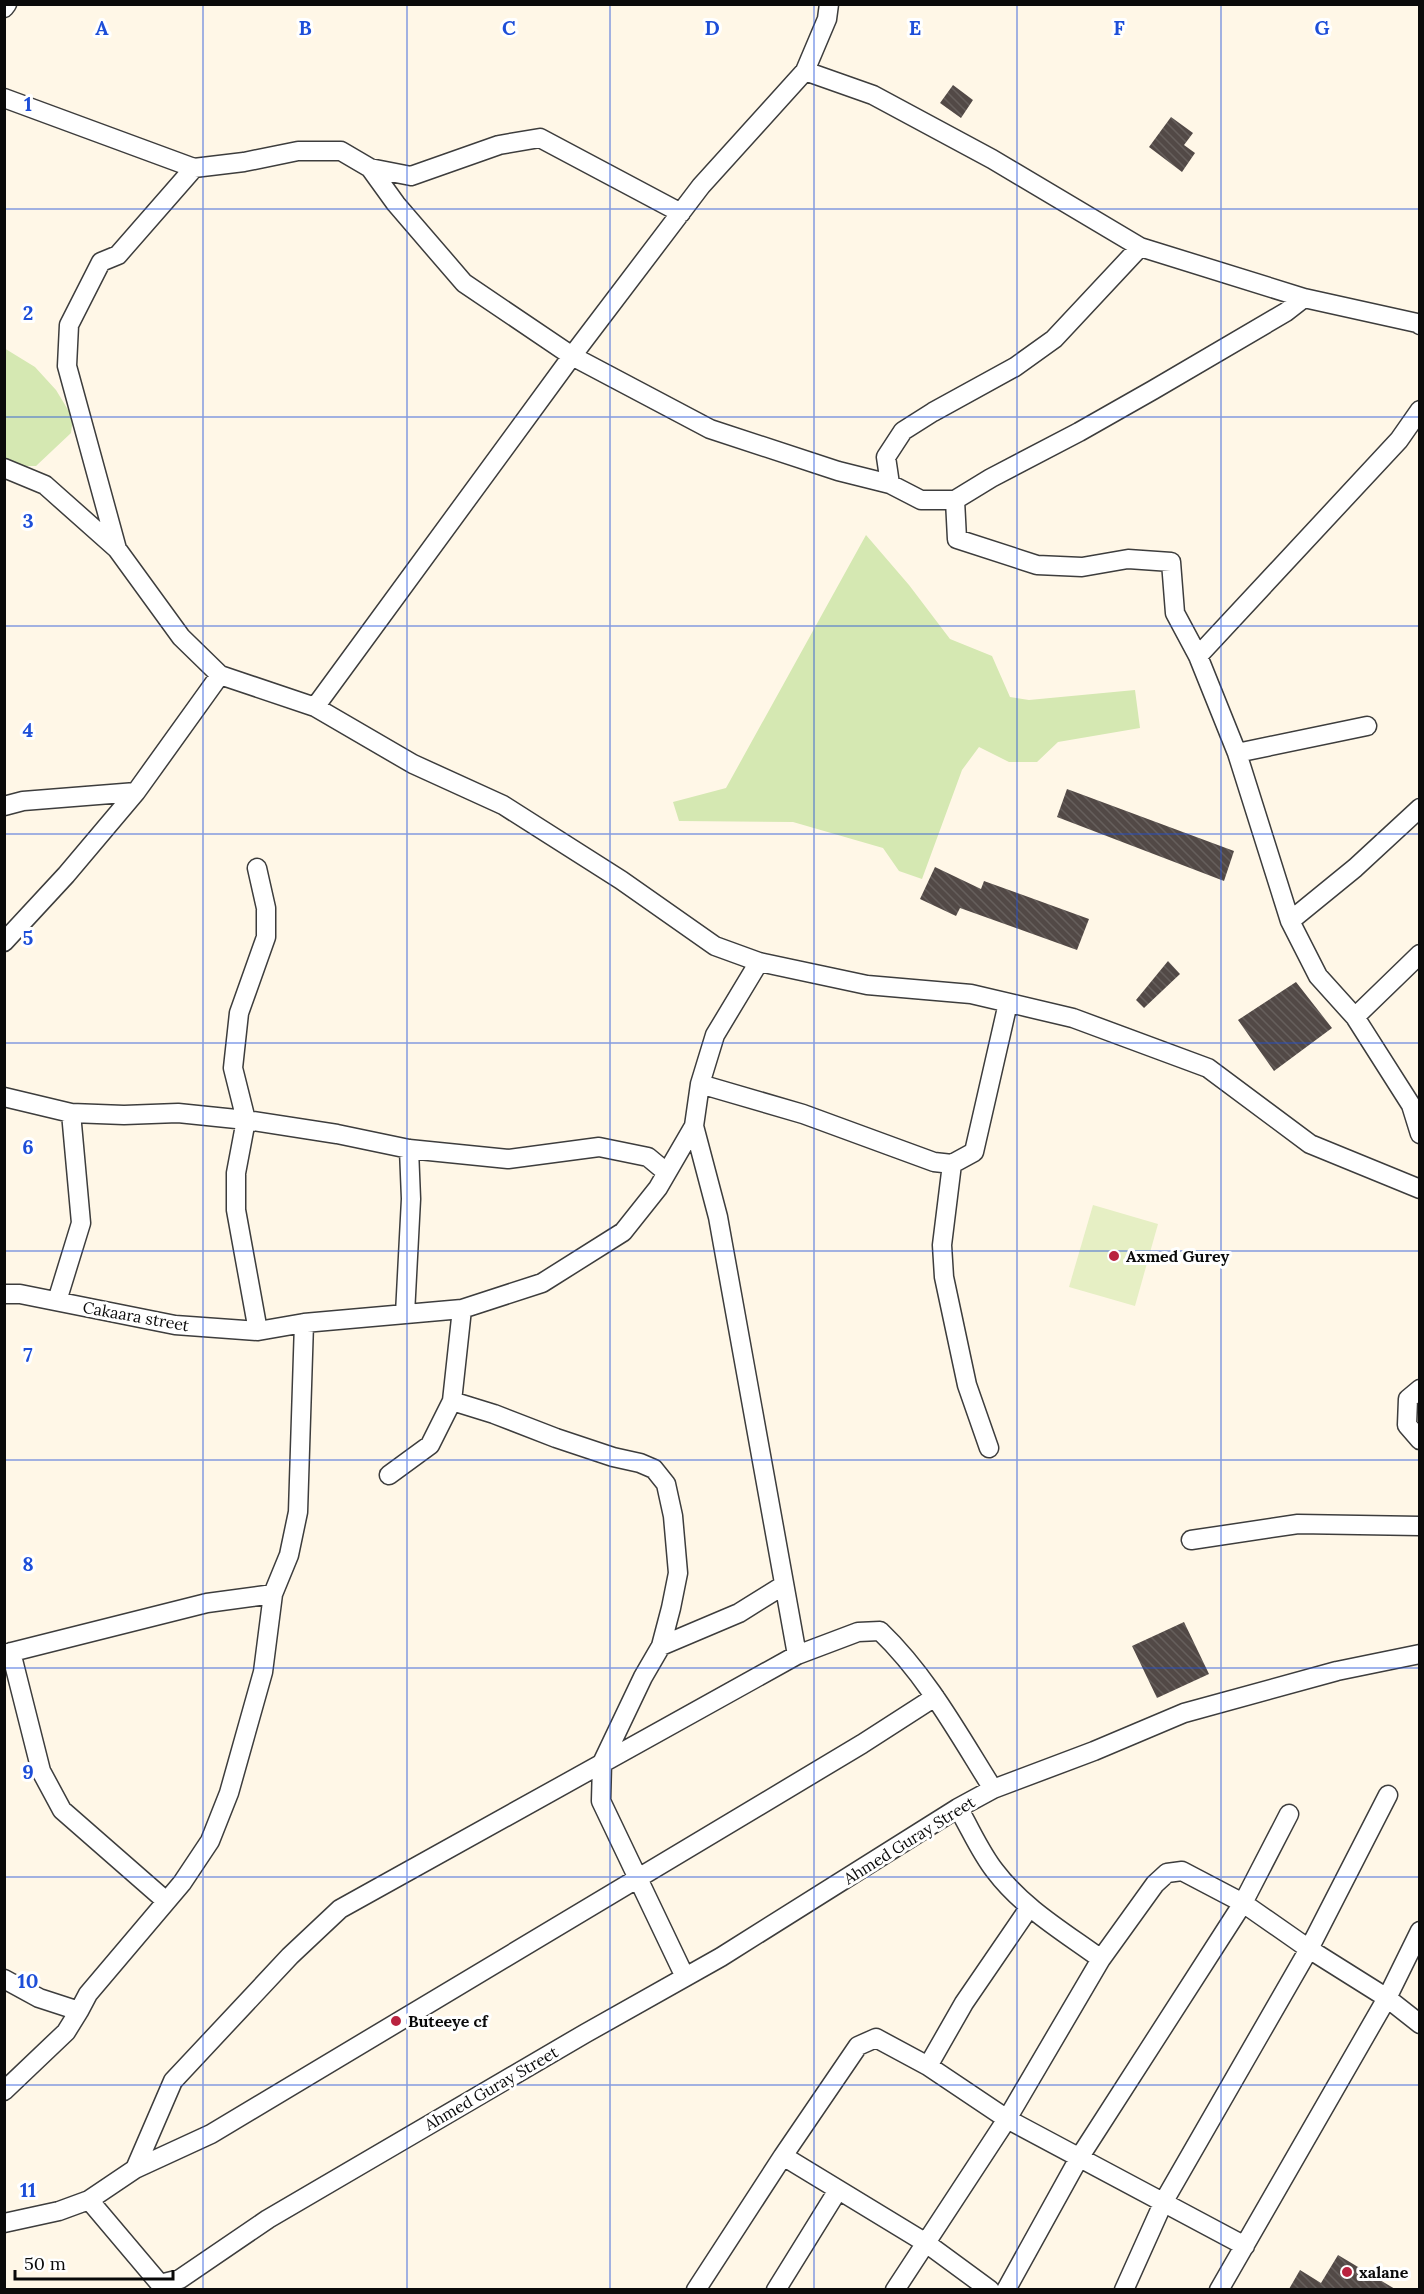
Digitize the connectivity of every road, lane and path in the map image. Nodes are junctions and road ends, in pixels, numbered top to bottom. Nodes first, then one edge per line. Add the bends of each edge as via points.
1 (8, 4) edge
2 (829, 4) edge
3 (4, 8) edge
4 (805, 71) junction
5 (4, 98) edge
6 (194, 168) junction
7 (370, 168) junction
8 (681, 213) junction
9 (1140, 247) junction
10 (1304, 298) junction
11 (1419, 325) edge
12 (572, 356) junction
13 (1419, 410) edge
14 (4, 468) edge
15 (890, 484) junction
16 (955, 500) junction
17 (117, 549) junction
18 (1197, 656) junction
19 (220, 675) junction
20 (315, 707) junction
21 (1367, 726) dead end
22 (1237, 753) junction
23 (136, 792) junction
24 (4, 806) edge
25 (1419, 808) edge
26 (257, 868) dead end
27 (1290, 921) junction
28 (4, 942) edge
29 (1419, 954) edge
30 (759, 962) junction
31 (1008, 1003) junction
32 (1355, 1017) junction
33 (700, 1084) junction
34 (4, 1097) edge
35 (1415, 1101) edge
36 (71, 1113) junction
37 (246, 1120) junction
38 (694, 1126) junction
39 (1419, 1134) edge
40 (409, 1149) junction
41 (952, 1164) junction
42 (666, 1172) junction
43 (1419, 1189) edge
44 (4, 1294) edge
45 (57, 1301) junction
46 (462, 1309) junction
47 (405, 1314) junction
48 (304, 1323) junction
49 (258, 1331) junction
50 (1419, 1389) edge
51 (452, 1401) junction
52 (1419, 1440) edge
53 (990, 1448) dead end
54 (390, 1475) dead end
55 (1419, 1526) edge
56 (1191, 1540) dead end
57 (784, 1585) junction
58 (273, 1594) junction
59 (661, 1646) junction
60 (8, 1653) edge
61 (1419, 1654) edge
62 (797, 1655) junction
63 (935, 1697) junction
64 (602, 1763) junction
65 (993, 1789) junction
66 (1388, 1795) dead end
67 (958, 1808) junction
68 (1289, 1814) dead end
69 (637, 1878) junction
70 (166, 1900) junction
71 (1243, 1903) junction
72 (1029, 1908) junction
73 (1419, 1931) edge
74 (1309, 1949) junction
75 (1101, 1959) junction
76 (685, 1977) junction
77 (4, 1979) edge
78 (1386, 1998) junction
79 (79, 2011) junction
80 (1419, 2024) edge
81 (928, 2066) junction
82 (4, 2091) edge
83 (1007, 2119) junction
84 (783, 2156) junction
85 (1079, 2157) junction
86 (135, 2169) junction
87 (838, 2190) junction
88 (88, 2200) junction
89 (1164, 2201) junction
90 (4, 2223) edge
91 (926, 2242) junction
92 (1245, 2246) junction
93 (158, 2288) edge
94 (696, 2289) edge
95 (776, 2289) edge
96 (895, 2289) edge
97 (990, 2289) edge
98 (1005, 2289) edge
99 (1124, 2289) edge
100 (1219, 2289) edge

1 - 3 street
2 - 4 street via 827,19
4 - 8 street
4 - 9 street via 873,95 992,159
5 - 6 street
6 - 7 street via 298,151 341,151
6 - 17 street via 118,255 102,262 69,325 67,366
7 - 8 street via 411,176 499,145 540,138
7 - 12 street via 464,282
8 - 12 street
9 - 10 street
9 - 15 street via 1054,339 1015,367 903,431 886,457
10 - 11 street
10 - 16 street via 1153,390
12 - 15 street via 710,429
12 - 20 street
13 - 18 street via 1399,440
14 - 17 street via 45,485
15 - 16 street via 921,500
16 - 18 street via 957,539 1037,565 1082,567 1128,559 1171,562 1175,613
17 - 19 street via 181,637
18 - 22 street
19 - 20 street
19 - 23 street
20 - 30 street via 413,764 503,805 715,946
21 - 22 street
22 - 27 street
23 - 24 street
23 - 28 street
25 - 27 street
26 - 37 street via 266,908 266,937 238,1013 233,1068
27 - 32 street via 1318,976
29 - 32 street
30 - 31 street via 867,985 971,994
30 - 33 street via 716,1035
31 - 41 street via 974,1152
31 - 43 street via 1073,1018 1208,1068 1310,1144
32 - 35 street
33 - 38 street
33 - 41 street via 803,1114 934,1162
34 - 36 street
35 - 39 street
36 - 37 street via 178,1113
36 - 45 street via 81,1223
37 - 40 street
37 - 49 street via 236,1173 236,1210
38 - 42 street, Cakaara street
38 - 57 street via 718,1217
40 - 42 street via 508,1160 599,1147 648,1157
40 - 47 street via 411,1199
41 - 53 street via 942,1245 944,1277 967,1386
42 - 46 street, Cakaara street via 623,1232 542,1283
44 - 45 street, Cakaara street
45 - 49 street, Cakaara street via 175,1326
46 - 47 street, Cakaara street
46 - 51 street
47 - 48 street, Cakaara street
48 - 49 street, Cakaara street
48 - 58 street via 298,1512 289,1555
50 - 52 street via 1408,1399 1407,1425
51 - 54 street via 430,1445
51 - 59 street via 654,1469 666,1484 678,1573
55 - 56 street via 1298,1524
57 - 59 street via 739,1614
57 - 62 street
58 - 60 street via 207,1603
58 - 70 street via 263,1672 229,1794 210,1841
59 - 64 street
60 - 70 street via 41,1771 62,1810
61 - 65 street, Ahmed Guray Street via 1337,1671 1184,1713
62 - 63 street via 858,1632 880,1631
62 - 64 street
63 - 65 street
63 - 69 street
64 - 69 street via 602,1801
64 - 86 street via 340,1909 282,1964 173,2081
65 - 67 street, Ahmed Guray Street
66 - 74 street
67 - 72 street via 993,1869
67 - 76 street, Ahmed Guray Street
68 - 71 street
69 - 76 street
69 - 86 street via 211,2134
70 - 79 street via 88,1994
71 - 74 street
71 - 75 street via 1182,1871 1167,1873
71 - 85 street
72 - 75 street
72 - 81 street via 964,2003
73 - 78 street
74 - 78 street
74 - 89 street
75 - 83 street
76 - 93 street, Ahmed Guray Street via 268,2219 180,2279
77 - 79 street via 39,1998
78 - 80 street
78 - 92 street
79 - 82 street via 66,2032
81 - 83 street
81 - 84 street via 876,2038 858,2046
83 - 85 street
83 - 91 street
84 - 87 street
84 - 94 street
85 - 89 street
85 - 98 street
86 - 88 street
87 - 91 street
87 - 95 street
88 - 90 street
88 - 93 street, Ahmed Guray Street
89 - 92 street
89 - 99 street
91 - 96 street
91 - 97 street
92 - 100 street

